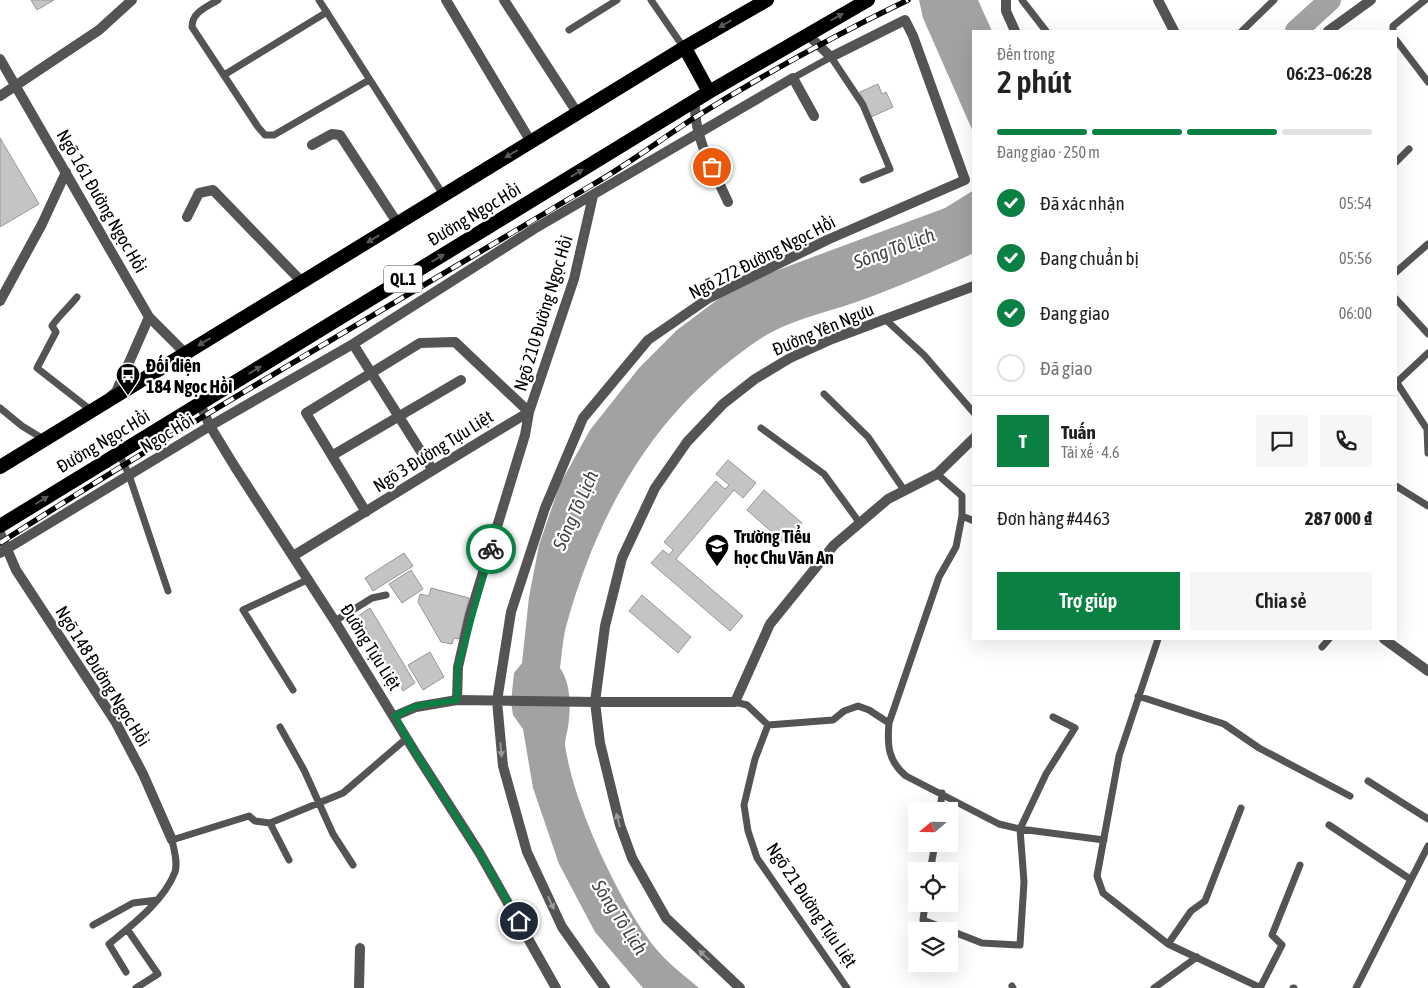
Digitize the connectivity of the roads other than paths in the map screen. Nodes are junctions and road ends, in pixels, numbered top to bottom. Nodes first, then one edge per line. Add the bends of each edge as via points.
1 (132, 0) edge
2 (218, 0) edge
3 (319, 0) edge
4 (446, 0) edge
5 (504, 0) edge
6 (617, 0) edge
7 (651, 0) edge
8 (767, 0) edge
9 (868, 0) edge
10 (1006, 0) edge
11 (1022, 0) edge
12 (1158, 0) edge
13 (1274, 0) edge
14 (1371, 0) edge
15 (1425, 0) edge
16 (327, 12) junction
17 (569, 30) dead end
18 (1015, 30) edge
19 (1045, 30) edge
20 (1173, 30) edge
21 (1243, 30) edge
22 (1329, 30) edge
23 (1392, 30) edge
24 (807, 34) junction
25 (1397, 41) edge
26 (685, 48) junction
27 (831, 58) junction
28 (0, 59) edge
29 (224, 75) junction
30 (793, 78) junction
31 (369, 80) junction
32 (1428, 82) edge
33 (17, 87) junction
34 (709, 92) junction
35 (0, 96) edge
36 (695, 100) junction
37 (578, 114) junction
38 (814, 116) dead end
39 (697, 133) junction
40 (531, 142) junction
41 (312, 145) dead end
42 (1409, 150) dead end
43 (1397, 161) edge
44 (66, 172) junction
45 (863, 180) dead end
46 (444, 196) junction
47 (593, 196) junction
48 (728, 202) dead end
49 (187, 217) dead end
50 (398, 224) junction
51 (1428, 244) edge
52 (1397, 271) edge
53 (302, 282) junction
54 (972, 288) edge
55 (77, 297) dead end
56 (1397, 300) edge
57 (0, 301) edge
58 (149, 316) junction
59 (886, 320) junction
60 (1428, 334) edge
61 (353, 344) junction
62 (185, 353) junction
63 (1428, 353) edge
64 (372, 374) junction
65 (461, 380) dead end
66 (1397, 383) edge
67 (824, 394) dead end
68 (200, 404) junction
69 (0, 408) edge
70 (96, 408) junction
71 (529, 412) junction
72 (972, 412) edge
73 (399, 417) junction
74 (210, 426) junction
75 (762, 428) dead end
76 (45, 440) junction
77 (972, 440) edge
78 (118, 453) junction
79 (1428, 453) edge
80 (333, 455) junction
81 (0, 467) edge
82 (432, 469) junction
83 (937, 474) junction
84 (129, 475) junction
85 (1397, 487) edge
86 (904, 490) junction
87 (1428, 506) edge
88 (366, 512) junction
89 (962, 516) junction
90 (972, 521) edge
91 (859, 522) junction
92 (0, 526) edge
93 (0, 532) edge
94 (3, 551) edge
95 (293, 556) junction
96 (308, 580) junction
97 (168, 591) dead end
98 (386, 595) dead end
99 (335, 621) junction
100 (1158, 640) edge
101 (1328, 640) edge
102 (1385, 640) edge
103 (1322, 647) dead end
104 (1428, 672) edge
105 (293, 690) dead end
106 (1138, 696) junction
107 (457, 700) junction
108 (497, 701) junction
109 (595, 702) junction
110 (735, 702) junction
111 (395, 716) junction
112 (1053, 717) dead end
113 (889, 723) junction
114 (768, 725) junction
115 (280, 728) dead end
116 (407, 738) junction
117 (1368, 781) dead end
118 (942, 793) junction
119 (1350, 796) dead end
120 (941, 802) edge
121 (319, 804) junction
122 (1241, 808) dead end
123 (1428, 819) edge
124 (270, 823) junction
125 (1329, 825) dead end
126 (1020, 829) junction
127 (172, 840) junction
128 (1104, 840) junction
129 (1428, 846) edge
130 (289, 860) dead end
131 (353, 865) dead end
132 (1300, 866) dead end
133 (1410, 879) junction
134 (157, 900) junction
135 (924, 912) edge
136 (93, 925) dead end
137 (127, 929) junction
138 (1168, 944) junction
139 (360, 948) dead end
140 (1197, 957) junction
141 (126, 972) dead end
142 (136, 988) edge
143 (359, 988) edge
144 (556, 988) edge
145 (605, 988) edge
146 (740, 988) edge
147 (847, 988) edge
148 (1154, 988) edge
149 (1260, 988) edge
150 (1356, 988) edge

1 - 33 street via 99,30
2 - 29 lane via 196,15 192,27
3 - 16 lane
4 - 40 street
5 - 37 street
6 - 17 lane
7 - 26 lane
8 -> 26 highway, Đường Ngọc Hồi
24 -> 9 highway, Đường Ngọc Hồi / QL.1
10 - 18 street via 1006,11
11 - 19 lane
12 - 20 street
13 - 21 lane
14 - 22 street
15 - 23 lane
16 - 29 lane
16 - 31 lane
24 - 27 street
24 - 34 highway, Đường Ngọc Hồi / QL.1
25 - 32 lane
26 - 34 highway
26 - 37 highway, Đường Ngọc Hồi
27 - 30 lane
27 - 45 lane via 863,105 890,168
27 - 108 street, Ngõ 272 Đường Ngọc Hồi via 905,20 966,180 827,240 709,298 648,340 584,418 545,508 510,612
28 - 33 street, Ngõ 161 Đường Ngọc Hồi
29 - 31 lane via 258,127 265,134 274,135
30 - 38 street
30 - 39 street, Ngọc Hồi
31 - 46 lane
33 - 35 street
33 - 44 street, Ngõ 161 Đường Ngọc Hồi
34 - 36 highway, Đường Ngọc Hồi / QL.1
36 - 39 street
68 -> 36 highway, Đường Ngọc Hồi / QL.1
37 - 40 highway, Đường Ngọc Hồi
39 - 47 street, Ngọc Hồi
39 - 48 street
40 -> 46 highway, Đường Ngọc Hồi
41 - 50 street via 332,134 340,135
42 - 43 lane
44 - 57 street
44 - 58 street, Ngõ 161 Đường Ngọc Hồi
46 - 50 highway, Đường Ngọc Hồi
47 - 61 street, Ngọc Hồi via 534,229
47 - 71 street, Ngõ 210 Đường Ngọc Hồi via 574,279
49 - 53 street via 199,193 212,190
50 -> 53 highway, Đường Ngọc Hồi
51 - 52 lane
53 -> 62 highway, Đường Ngọc Hồi
54 - 59 street, Đường Yên Ngưu
55 - 70 lane via 54,322 52,326 56,332 37,368
56 - 60 lane
58 - 62 street, Ngõ 161 Đường Ngọc Hồi
58 - 70 street via 116,392
59 - 72 lane via 924,355
59 - 109 street, Đường Yên Ngưu via 776,366 723,404 687,442 655,488 622,558 605,626
61 - 64 street
61 - 74 street, Ngọc Hồi
62 - 70 highway, Đường Ngọc Hồi
63 - 66 lane
64 - 71 street, Ngõ 3 Đường Tựu Liệt via 420,343 455,342
64 - 73 street
64 - 80 street via 306,412
65 - 73 street
66 - 79 lane via 1427,429
67 - 86 lane via 868,437
68 - 74 street, Đường Tựu Liệt
68 - 78 highway, Đường Ngọc Hồi / QL.1
69 - 76 lane
70 - 76 highway, Đường Ngọc Hồi
71 - 82 street, Ngõ 3 Đường Tựu Liệt
71 - 107 street, Ngõ 210 Đường Ngọc Hồi via 526,435 470,615 458,667
73 - 80 street
73 - 82 street
74 - 84 street, Ngọc Hồi
74 - 95 street, Đường Tựu Liệt
75 - 91 lane via 824,474
76 - 81 highway, Đường Ngọc Hồi
77 - 83 street
78 - 84 lane
92 -> 78 highway, Đường Ngọc Hồi / QL.1
80 - 88 street
82 - 88 street, Ngõ 3 Đường Tựu Liệt
83 - 86 street
83 - 89 lane via 962,496
84 - 94 street, Ngọc Hồi
84 - 97 lane
85 - 87 lane
86 - 91 street
88 - 95 street, Ngõ 3 Đường Tựu Liệt
89 - 90 lane
89 - 113 lane via 956,547 939,577
91 - 110 street via 834,545 770,624
93 - 94 street, Ngõ 148 Đường Ngọc Hồi
94 - 127 street, Ngõ 148 Đường Ngọc Hồi via 115,721
95 - 96 street, Đường Tựu Liệt
96 - 99 street, Đường Tựu Liệt
96 - 105 lane via 243,610
98 - 99 lane via 372,598
99 - 111 street, Đường Tựu Liệt
100 - 106 lane
101 - 103 lane
102 - 104 street
106 - 119 lane via 1224,724 1259,748
106 - 128 lane via 1119,756
107 - 108 street
107 - 111 street via 416,706
108 - 109 street
108 -> 145 street via 503,766 527,852 562,927
109 - 110 street
146 -> 109 street, Đường Yên Ngưu via 666,918 632,858 605,768
110 - 114 lane via 747,705
111 - 116 street, Đường Tựu Liệt
112 - 126 lane via 1074,728 1046,774
113 - 114 lane via 858,706 833,720
113 - 118 lane via 887,746 895,767 906,776
114 - 147 lane, Ngõ 21 Đường Tựu Liệt via 744,805 748,831 757,858
115 - 121 lane
116 - 121 lane via 343,793
116 - 144 street, Đường Tựu Liệt via 479,852
117 - 123 lane
118 - 120 lane
118 - 126 lane via 999,824
121 - 124 lane
121 - 131 lane
122 - 138 lane via 1205,901 1191,911
124 - 127 lane via 255,821 249,816
124 - 130 lane
125 - 133 lane
126 - 128 lane
126 - 135 lane via 1024,882 1020,945 982,943 923,920
127 - 134 lane via 175,871
128 - 138 lane via 1097,876 1103,893
129 - 133 lane
132 - 149 lane via 1272,935 1282,945
133 - 150 lane
134 - 136 lane via 133,903
134 - 137 lane
137 - 141 lane via 109,944
137 - 142 lane via 158,974
138 - 140 lane
139 - 143 street
140 - 148 lane
140 - 149 lane

